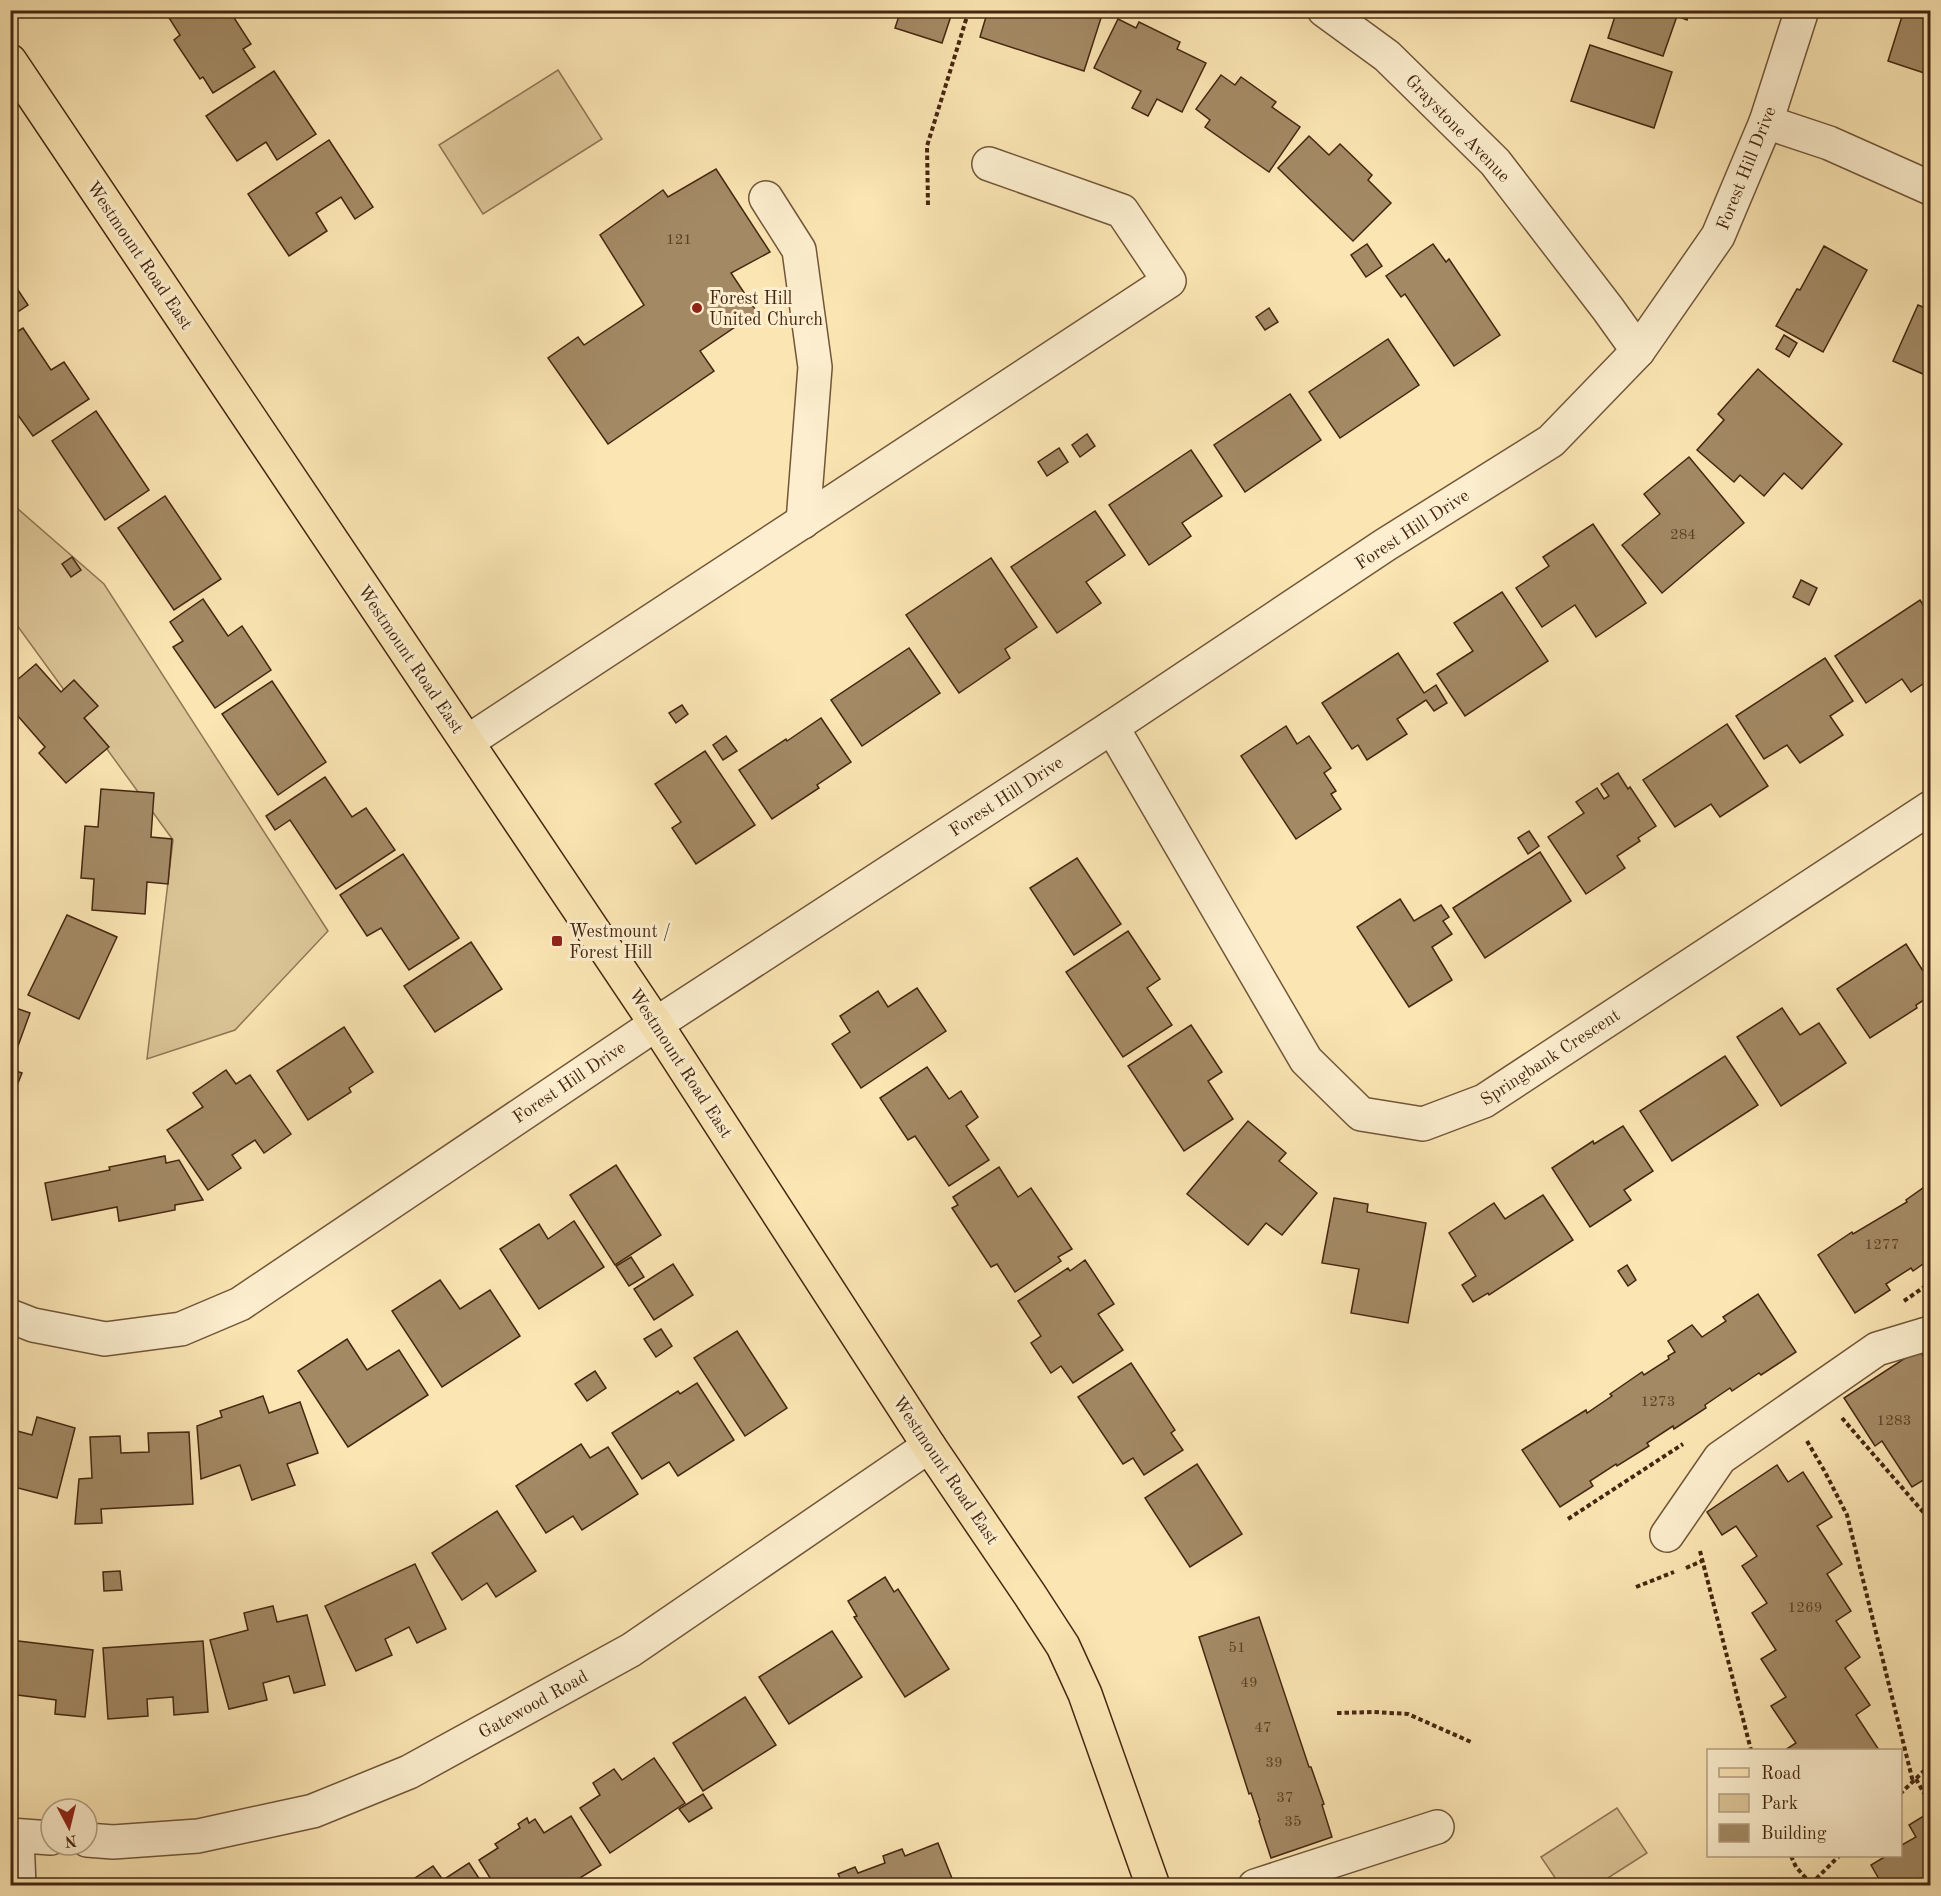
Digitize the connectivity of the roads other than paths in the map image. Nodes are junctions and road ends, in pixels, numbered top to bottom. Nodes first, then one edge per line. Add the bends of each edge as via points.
1 (1324, 10) edge
2 (1802, 10) edge
3 (10, 61) edge
4 (1766, 122) junction
5 (989, 164) dead end
6 (1930, 188) edge
7 (766, 198) dead end
8 (1638, 351) junction
9 (803, 522) junction
10 (1112, 727) junction
11 (467, 742) junction
12 (1930, 808) edge
13 (656, 1024) junction
14 (10, 1316) edge
15 (1930, 1333) edge
16 (929, 1446) junction
17 (1682, 1539) road end
18 (1437, 1827) dead end
19 (14, 1836) edge
20 (39, 1837) edge
21 (99, 1841) edge
22 (19, 1886) edge
23 (1153, 1886) edge
24 (1255, 1886) edge

1 - 8 street, Graystone Avenue via 1387,56 1495,162
2 - 4 street, Forest Hill Drive
3 - 11 main road, Westmount Road East
4 - 6 street via 1829,143
4 - 8 street, Forest Hill Drive via 1718,236
5 - 9 street via 1122,210 1169,281
7 - 9 street via 799,250 815,367
8 - 10 street, Forest Hill Drive via 1551,441 1385,545
9 - 11 street
10 - 12 street, Springbank Crescent via 1306,1060 1361,1114 1423,1124 1484,1101
10 - 13 street, Forest Hill Drive
11 - 13 main road, Westmount Road East
13 - 14 street, Forest Hill Drive via 240,1304 181,1329 105,1339 33,1325
13 - 16 main road, Westmount Road East
15 - 17 street via 1877,1349 1720,1458
16 - 21 street, Gatewood Road via 631,1650 409,1772 313,1810 198,1836
16 - 23 main road, Westmount Road East via 1063,1646 1085,1694
18 - 24 street
19 - 20 street
19 - 22 street

